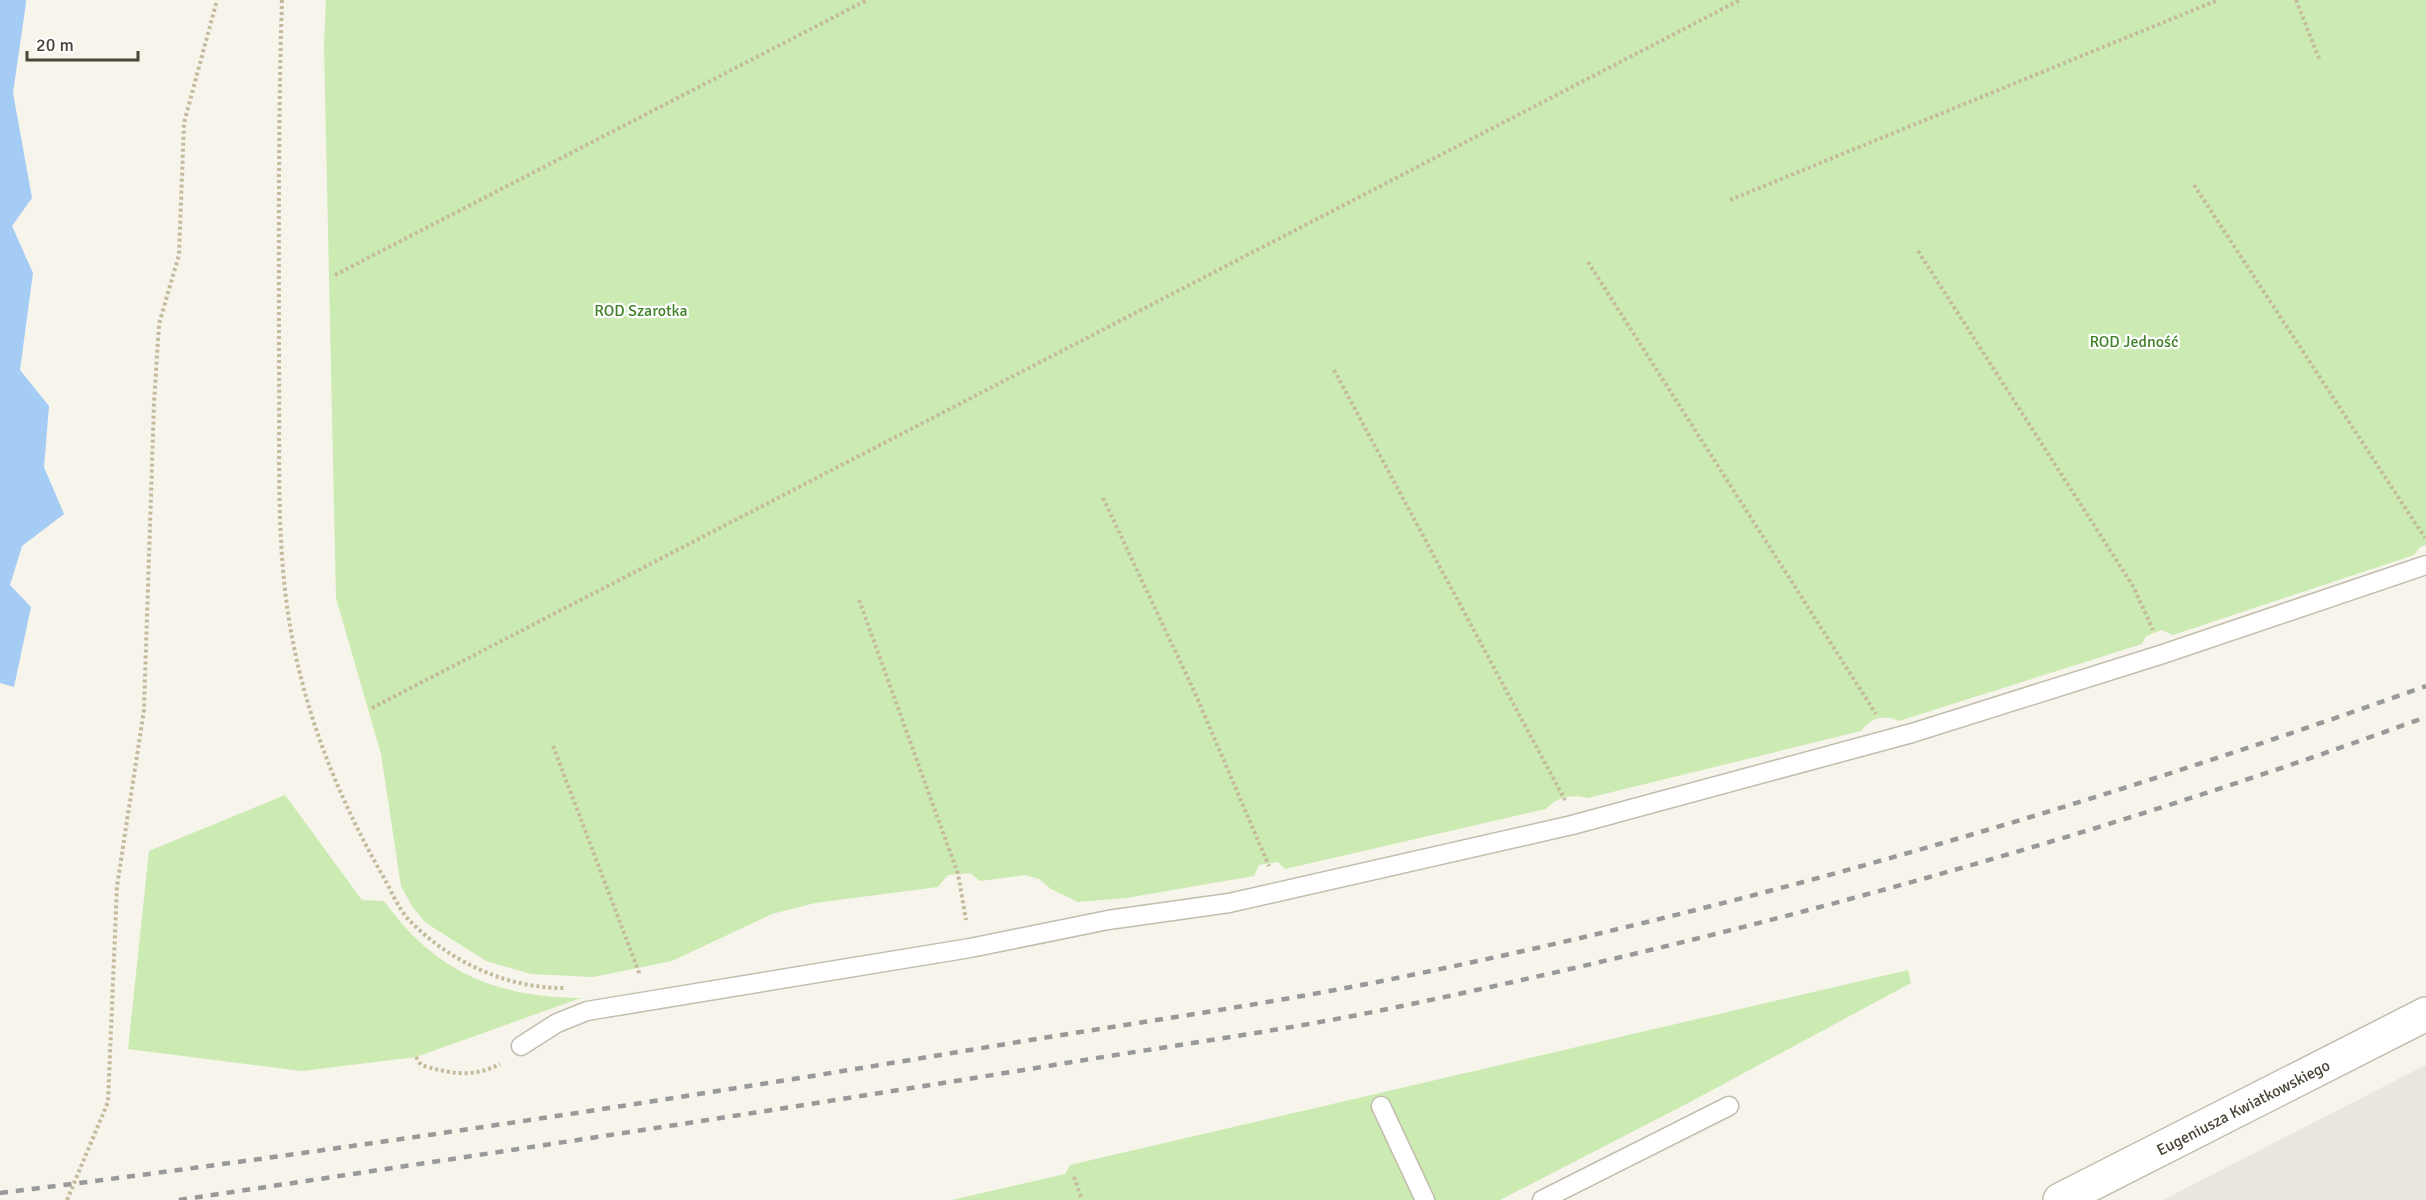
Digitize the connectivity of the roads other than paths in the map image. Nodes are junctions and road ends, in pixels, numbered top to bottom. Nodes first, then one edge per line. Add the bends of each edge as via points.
1 (2426, 566) edge
2 (2426, 1014) edge
3 (521, 1046) road end
4 (1381, 1106) dead end
5 (1729, 1106) dead end
6 (1425, 1200) edge
7 (1542, 1200) edge
8 (2060, 1200) edge

1 - 3 lane via 2163,654 1885,740 1572,825 1229,903 1108,920 970,948 587,1011 557,1023
2 - 8 street, Eugeniusza Kwiatkowskiego
4 - 6 lane
5 - 7 lane

